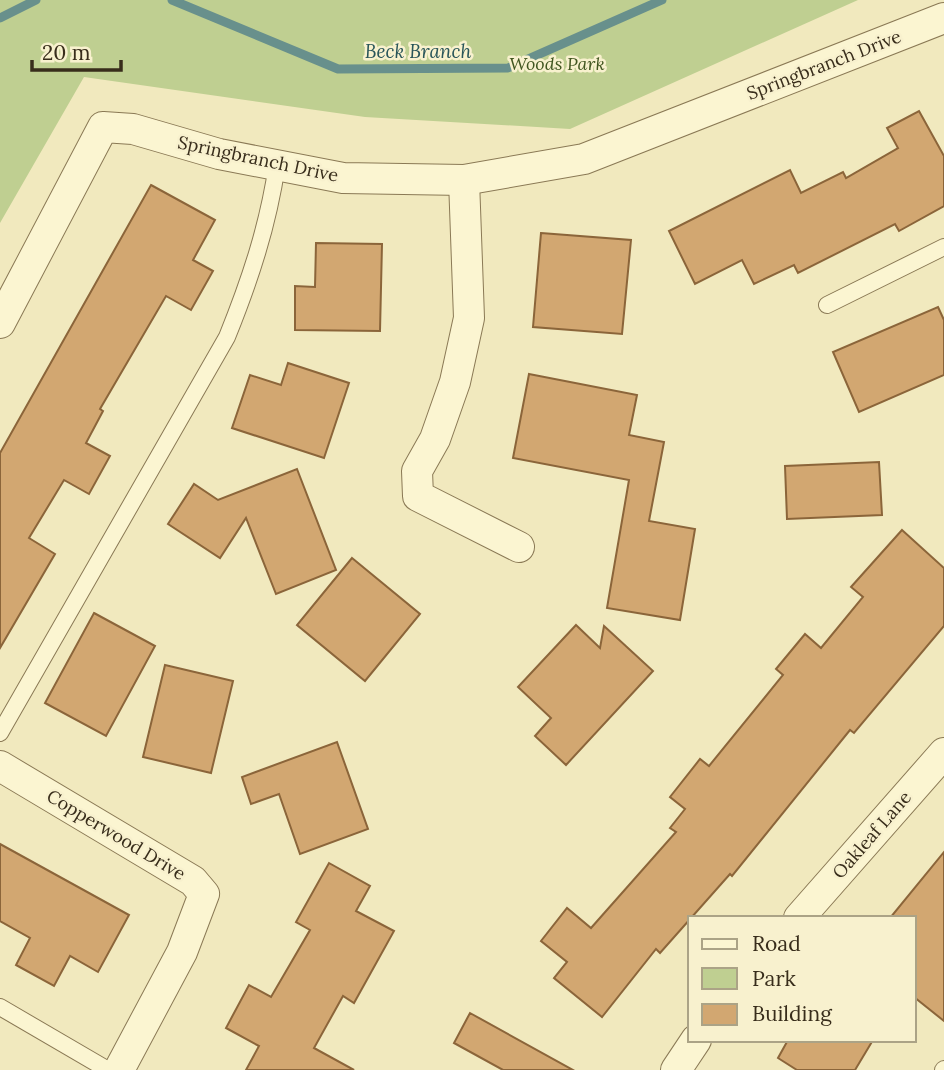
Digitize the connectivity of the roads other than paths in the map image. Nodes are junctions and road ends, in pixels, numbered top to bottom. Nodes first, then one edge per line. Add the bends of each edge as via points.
1 (944, 18) edge
2 (277, 165) junction
3 (464, 180) junction
4 (944, 247) edge
5 (827, 305) dead end
6 (0, 323) edge
7 (519, 547) dead end
8 (0, 733) edge
9 (944, 753) edge
10 (0, 766) edge
11 (801, 916) edge
12 (0, 1007) edge
13 (695, 1042) edge
14 (108, 1070) edge
15 (119, 1070) edge
16 (676, 1070) edge

1 - 3 street, Springbranch Drive via 584,159
2 - 3 street, Springbranch Drive via 343,178
2 - 6 street, Springbranch Drive via 133,129 103,127
2 - 8 lane via 269,217 227,337
3 - 7 street via 469,318 455,382 435,439 417,471 418,496
4 - 5 lane
9 - 11 street, Oakleaf Lane
10 - 15 street, Copperwood Drive via 193,881 204,894 182,952
12 - 14 lane
13 - 16 street

